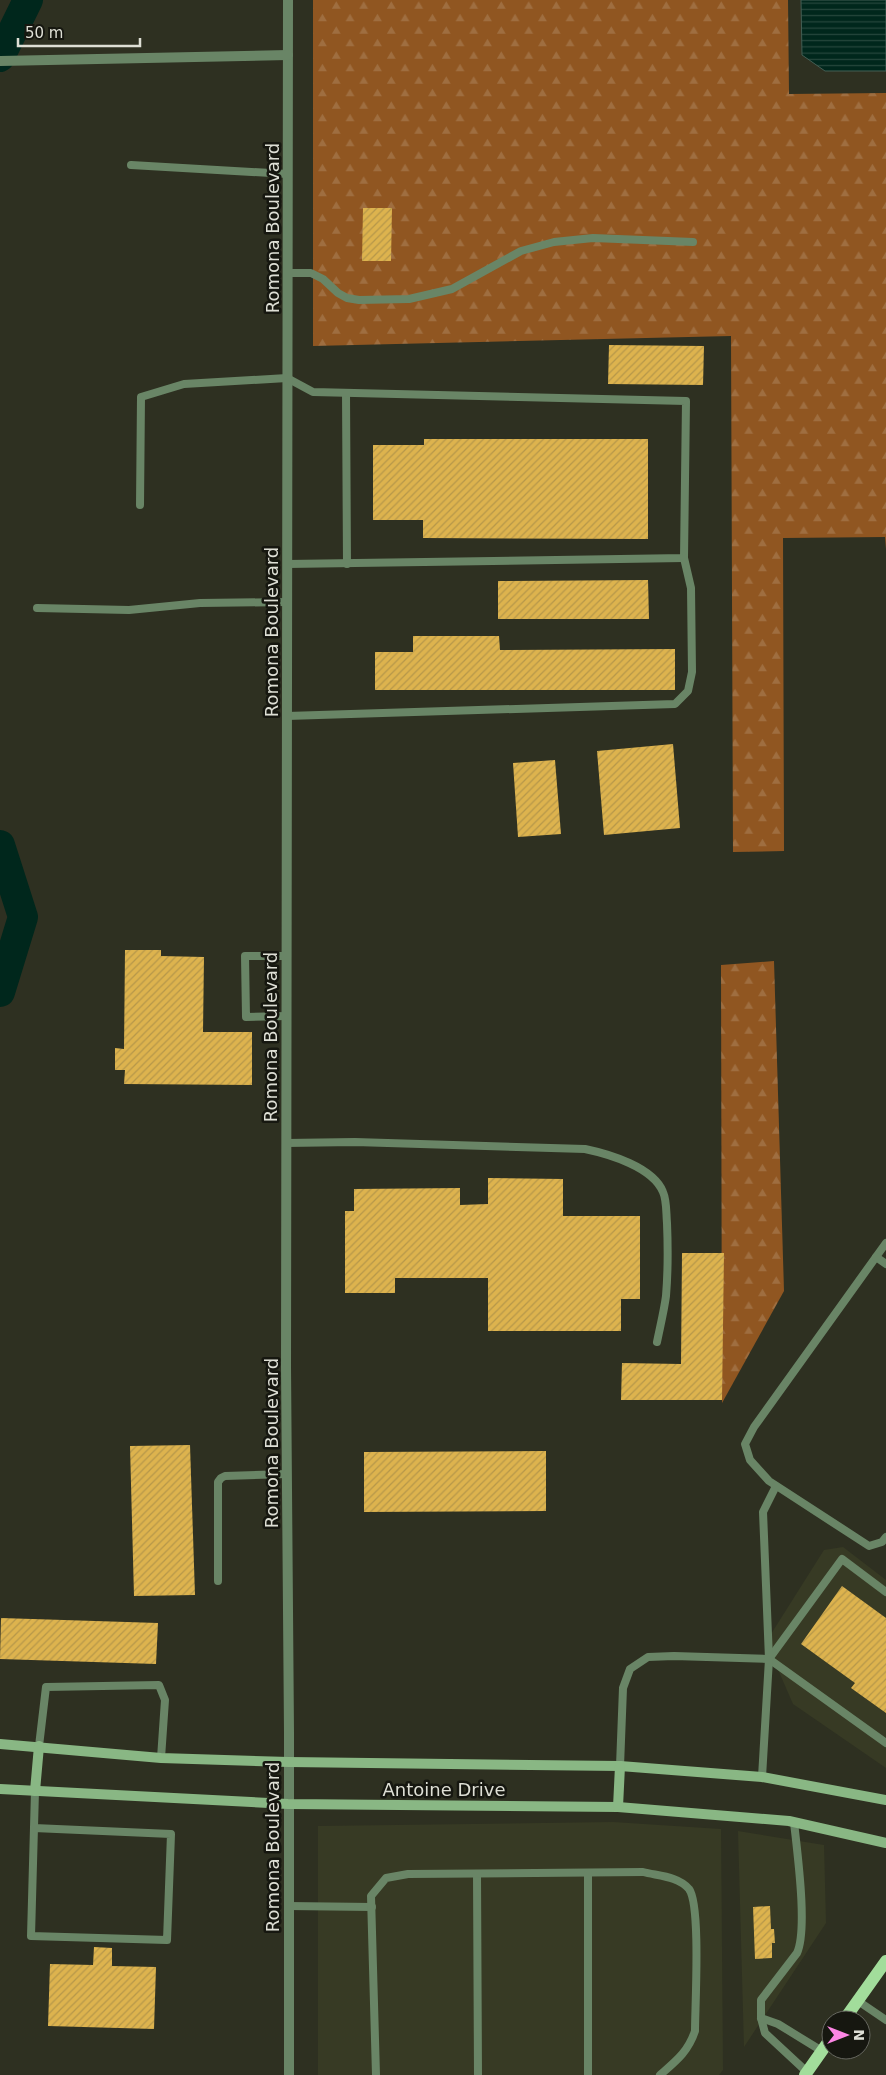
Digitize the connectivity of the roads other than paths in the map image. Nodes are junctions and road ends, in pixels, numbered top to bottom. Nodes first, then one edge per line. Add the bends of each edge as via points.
1 (288, 0) edge
2 (288, 55) junction
3 (0, 61) edge
4 (130, 166) dead end
5 (288, 174) junction
6 (692, 242) dead end
7 (289, 273) junction
8 (287, 378) junction
9 (346, 392) junction
10 (140, 505) dead end
11 (684, 558) junction
12 (287, 564) junction
13 (347, 564) junction
14 (287, 602) junction
15 (37, 608) dead end
16 (287, 716) junction
17 (287, 956) junction
18 (287, 1016) junction
19 (286, 1143) junction
20 (886, 1243) edge
21 (876, 1257) junction
22 (886, 1264) edge
23 (657, 1342) dead end
24 (287, 1474) junction
25 (776, 1486) junction
26 (886, 1537) edge
27 (218, 1581) dead end
28 (886, 1592) edge
29 (769, 1659) junction
30 (886, 1743) edge
31 (0, 1744) edge
32 (40, 1746) junction
33 (161, 1758) junction
34 (289, 1762) junction
35 (620, 1766) junction
36 (762, 1777) junction
37 (0, 1789) edge
38 (35, 1791) junction
39 (886, 1800) edge
40 (288, 1804) junction
41 (618, 1806) junction
42 (794, 1822) junction
43 (34, 1828) junction
44 (886, 1843) edge
45 (588, 1873) junction
46 (478, 1874) junction
47 (288, 1906) junction
48 (372, 1907) junction
49 (886, 1961) edge
50 (858, 2001) junction
51 (851, 2010) edge
52 (761, 2018) junction
53 (886, 2020) edge
54 (821, 2050) edge
55 (821, 2052) edge
56 (806, 2074) edge
57 (289, 2075) edge
58 (376, 2075) edge
59 (478, 2075) edge
60 (588, 2075) edge
61 (660, 2075) edge

1 - 2 street, Romona Boulevard
2 - 3 street
2 - 5 street, Romona Boulevard
4 - 5 lane
5 - 7 street, Romona Boulevard
6 - 7 lane via 592,238 554,242 521,251 452,289 409,299 348,298 311,273
7 - 8 street, Romona Boulevard
8 - 9 lane via 313,392
8 - 10 lane via 184,384 141,398
8 - 12 street, Romona Boulevard
9 - 11 lane via 686,401
9 - 13 lane
11 - 13 lane
11 - 16 lane via 691,588 692,672 688,691 675,704
12 - 13 lane
12 - 14 street, Romona Boulevard
14 - 15 lane via 200,603 129,610
14 - 16 street, Romona Boulevard
16 - 17 street, Romona Boulevard
17 - 18 street, Romona Boulevard
17 - 18 lane via 245,956 246,1017
18 - 19 street, Romona Boulevard
19 - 23 lane via 585,1148 629,1163 648,1174 663,1191 666,1203 666,1296
19 - 24 street, Romona Boulevard
20 - 21 lane
21 - 22 lane
21 - 25 lane via 745,1444 750,1460
24 - 27 lane via 225,1476 218,1482
24 - 34 street, Romona Boulevard
25 - 26 lane via 869,1546 882,1542
25 - 29 lane via 763,1512
28 - 29 lane via 842,1559
29 - 30 lane
29 - 35 lane via 648,1657 630,1669 623,1688
29 - 36 lane
31 - 32 main road, Antoine Drive
32 - 33 main road, Antoine Drive
32 - 33 lane via 46,1687 159,1685 165,1700
32 - 38 main road
33 - 34 main road, Antoine Drive
34 - 35 main road, Antoine Drive
34 - 40 street, Romona Boulevard
35 - 36 main road, Antoine Drive
35 - 41 main road
36 - 39 main road, Antoine Drive
37 - 38 main road, Antoine Drive
38 - 40 main road, Antoine Drive
38 - 43 lane
40 - 41 main road, Antoine Drive
40 - 47 street, Romona Boulevard
41 - 42 main road, Antoine Drive
42 - 44 main road, Antoine Drive
42 - 52 lane via 800,1946 761,2000
43 - 43 lane via 31,1936 167,1940 171,1834
45 - 46 lane
45 - 60 lane
45 - 61 lane via 643,1872 677,1880 690,1890 696,1910 695,2031 690,2045
46 - 48 lane via 408,1874 386,1878 372,1896
46 - 59 lane
47 - 48 lane
47 - 57 street, Romona Boulevard
48 - 58 lane
49 - 50 main road
50 - 51 main road
50 - 53 lane
52 - 54 lane via 778,2024
52 - 56 lane via 765,2033
55 - 56 main road

